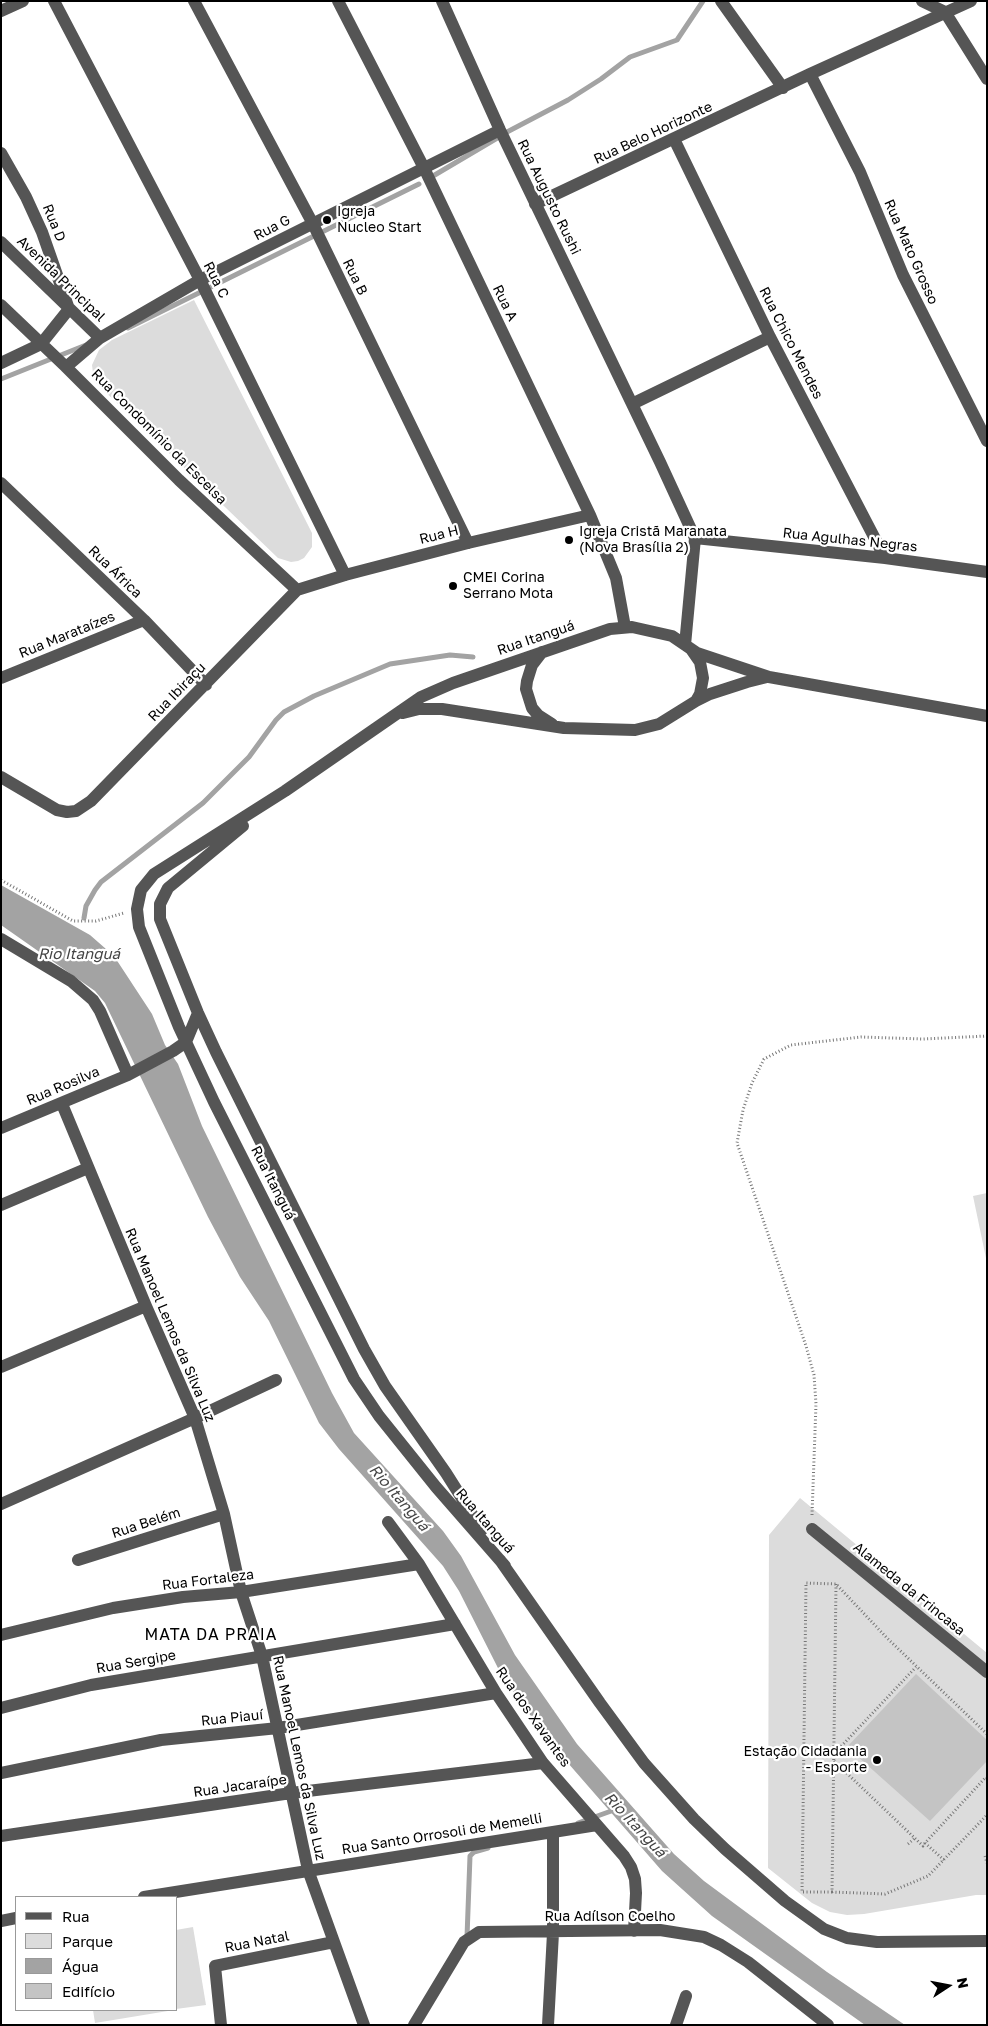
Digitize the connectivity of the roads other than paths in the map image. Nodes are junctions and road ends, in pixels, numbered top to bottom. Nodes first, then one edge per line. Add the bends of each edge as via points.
1 (23, 1) edge
2 (54, 1) edge
3 (194, 1) edge
4 (338, 1) edge
5 (442, 1) edge
6 (721, 1) edge
7 (922, 1) edge
8 (971, 1) edge
9 (1, 11) edge
10 (945, 12) junction
11 (810, 74) junction
12 (987, 79) edge
13 (783, 88) junction
14 (500, 130) junction
15 (674, 139) junction
16 (1, 153) edge
17 (424, 168) junction
18 (535, 204) junction
19 (313, 224) junction
20 (1, 242) edge
21 (200, 280) junction
22 (1, 305) edge
23 (69, 309) junction
24 (770, 337) junction
25 (100, 338) junction
26 (41, 344) junction
27 (1, 363) edge
28 (66, 367) junction
29 (632, 404) junction
30 (987, 441) edge
31 (1, 483) edge
32 (590, 514) junction
33 (695, 538) junction
34 (468, 543) junction
35 (884, 558) junction
36 (987, 572) edge
37 (345, 575) junction
38 (297, 590) junction
39 (144, 620) junction
40 (625, 627) junction
41 (688, 647) junction
42 (542, 652) junction
43 (769, 677) junction
44 (1, 678) edge
45 (206, 685) junction
46 (696, 701) junction
47 (396, 715) junction
48 (987, 716) edge
49 (564, 728) junction
50 (1, 777) edge
51 (285, 791) junction
52 (1, 939) edge
53 (198, 1014) junction
54 (186, 1042) junction
55 (132, 1073) junction
56 (62, 1104) junction
57 (1, 1128) edge
58 (88, 1168) junction
59 (1, 1205) edge
60 (146, 1306) junction
61 (1, 1367) edge
62 (276, 1380) dead end
63 (195, 1418) junction
64 (2, 1504) edge
65 (224, 1514) junction
66 (388, 1522) dead end
67 (812, 1530) road end
68 (78, 1560) dead end
69 (419, 1564) junction
70 (505, 1566) junction
71 (241, 1592) junction
72 (455, 1624) junction
73 (1, 1634) edge
74 (262, 1656) junction
75 (987, 1672) edge
76 (496, 1693) junction
77 (1, 1708) edge
78 (278, 1728) junction
79 (543, 1763) junction
80 (1, 1773) edge
81 (291, 1793) junction
82 (597, 1825) junction
83 (553, 1832) junction
84 (1, 1836) edge
85 (308, 1870) junction
86 (150, 1896) edge
87 (15, 1918) edge
88 (1, 1921) edge
89 (634, 1931) junction
90 (553, 1932) junction
91 (987, 1941) edge
92 (334, 1942) junction
93 (686, 1996) dead end
94 (221, 2025) edge
95 (364, 2025) edge
96 (414, 2025) edge
97 (548, 2025) edge
98 (676, 2025) edge
99 (828, 2025) edge

1 - 9 street
2 - 21 street, Rua C
3 - 19 street, Rua B
4 - 17 street, Rua A
5 - 14 street, Rua Augusto Rushi
6 - 13 street
7 - 10 street
8 - 10 street, Rua Belo Horizonte
10 - 11 street, Rua Belo Horizonte
10 - 12 street
11 - 13 street, Rua Belo Horizonte
11 - 30 street, Rua Mato Grosso via 860,172 903,275
13 - 15 street, Rua Belo Horizonte
14 - 17 street, Rua G
14 - 18 street, Rua Augusto Rushi
15 - 18 street, Rua Belo Horizonte
15 - 24 street, Rua Chico Mendes
16 - 23 street, Rua D via 42,232
17 - 19 street, Rua G
17 - 32 street, Rua A
18 - 29 street, Rua Augusto Rushi
19 - 21 street, Rua G
19 - 34 street, Rua B
20 - 23 street, Avenida Principal
21 - 25 street, Rua G
21 - 37 street, Rua C
22 - 26 street, Rua Condomínio da Escelsa
23 - 25 street, Avenida Principal
23 - 26 street
24 - 29 street
24 - 35 street, Rua Chico Mendes
25 - 28 street, Rua G
26 - 27 street
26 - 28 street, Rua Condomínio da Escelsa
28 - 38 street, Rua Condomínio da Escelsa via 179,480
29 - 33 street, Rua Augusto Rushi
31 - 39 street, Rua África
32 - 34 street, Rua H
32 - 40 street, Rua A via 616,578
33 - 35 street, Rua Agulhas Negras
33 - 41 street
34 - 37 street, Rua H
35 - 36 street, Rua Agulhas Negras
37 - 38 street, Rua H
38 - 45 street, Rua Ibiraçu
39 - 44 street, Rua Marataízes
39 - 45 street, Rua África
40 - 41 street, Rua Itanguá via 672,636
40 - 42 street, Rua Itanguá
41 - 43 street, Rua Itanguá
41 - 46 street via 700,662 703,678
42 - 47 street, Rua Itanguá via 437,689
42 - 49 street via 528,673 528,699 546,722
43 - 46 street, Rua Itanguá via 725,688
43 - 48 street, Rua Itanguá
45 - 50 street, Rua Ibiraçu via 91,801 76,812 57,810
46 - 49 street, Rua Itanguá via 649,728
47 - 49 street, Rua Itanguá via 419,709 442,709
47 - 51 street, Rua Itanguá
51 - 53 street, Rua Itanguá via 174,882 163,896 160,919
51 - 54 street, Rua Itanguá via 154,874 141,890 136,909 140,927
52 - 55 street via 70,981 92,1000
53 - 54 street
53 - 70 street, Rua Itanguá via 373,1366
54 - 55 street, Rua Rosilva
54 - 70 street, Rua Itanguá via 354,1379 436,1487
55 - 56 street, Rua Rosilva
56 - 57 street, Rua Rosilva
56 - 58 street, Rua Manoel Lemos da Silva Luz
58 - 59 street
58 - 60 street, Rua Manoel Lemos da Silva Luz
60 - 61 street
60 - 63 street, Rua Manoel Lemos da Silva Luz
62 - 63 street
63 - 64 street
63 - 65 street, Rua Manoel Lemos da Silva Luz
65 - 68 street, Rua Belém
65 - 71 street, Rua Manoel Lemos da Silva Luz
66 - 69 street, Rua dos Xavantes
67 - 75 street, Alameda da Frincasa
69 - 71 street, Rua Fortaleza
69 - 72 street, Rua dos Xavantes
70 - 91 street via 644,1763 725,1849 792,1906 824,1929 862,1941
71 - 73 street, Rua Fortaleza via 113,1608
71 - 74 street, Rua Manoel Lemos da Silva Luz
72 - 74 street, Rua Sergipe
72 - 76 street, Rua dos Xavantes
74 - 77 street, Rua Sergipe via 91,1685
74 - 78 street, Rua Manoel Lemos da Silva Luz
76 - 78 street, Rua Piauí
76 - 79 street, Rua dos Xavantes
78 - 80 street, Rua Piauí via 161,1740
78 - 81 street, Rua Manoel Lemos da Silva Luz
79 - 81 street, Rua Jacaraípe
79 - 82 street, Rua dos Xavantes
81 - 84 street, Rua Jacaraípe
81 - 85 street, Rua Manoel Lemos da Silva Luz
82 - 83 street, Rua Santo Orrosoli de Memelli
82 - 89 street, Rua dos Xavantes via 631,1867 636,1892
83 - 85 street, Rua Santo Orrosoli de Memelli
83 - 90 street
85 - 86 street, Rua Santo Orrosoli de Memelli
85 - 92 street, Rua Manoel Lemos da Silva Luz
87 - 88 street
89 - 90 street, Rua Adílson Coelho
89 - 99 street, Rua Adílson Coelho via 686,1933 721,1945 748,1962
90 - 96 street, Rua Adílson Coelho via 486,1931 468,1937
90 - 97 street
92 - 94 street, Rua Natal via 215,1966
92 - 95 street, Rua Manoel Lemos da Silva Luz
93 - 98 street

